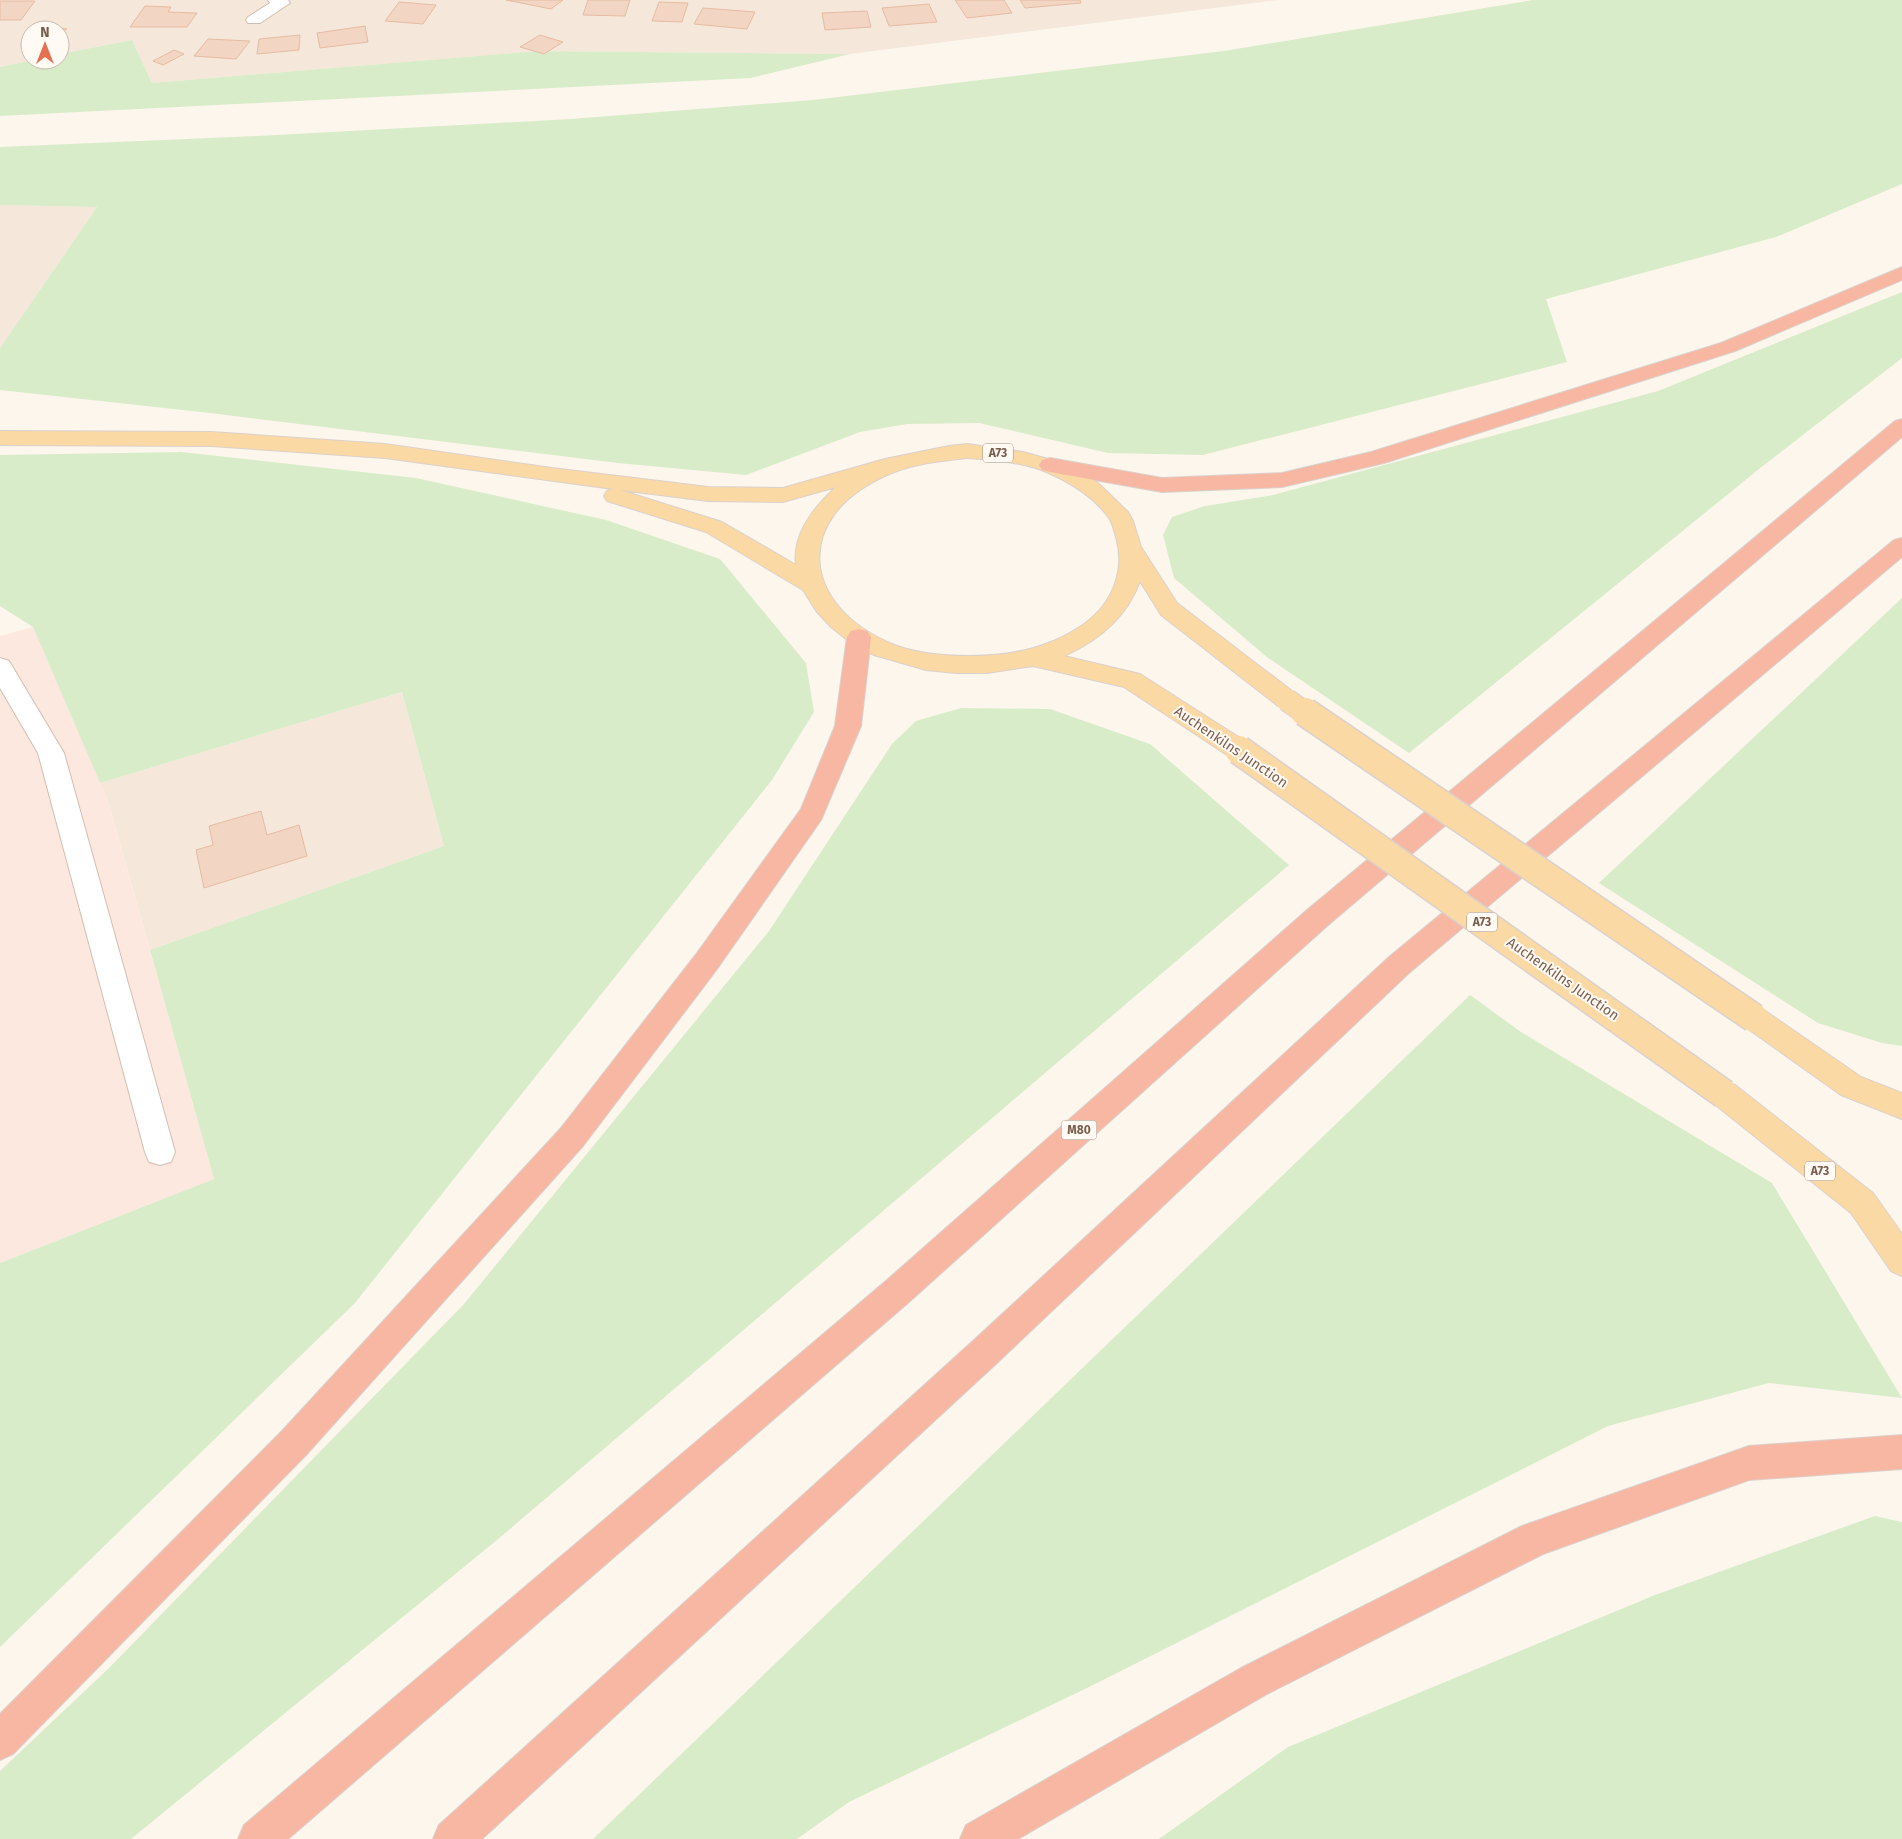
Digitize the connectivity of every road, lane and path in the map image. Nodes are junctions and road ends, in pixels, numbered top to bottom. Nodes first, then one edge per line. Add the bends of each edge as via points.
1 (276, 0) edge
2 (254, 20) dead end
3 (1902, 274) edge
4 (1902, 426) edge
5 (0, 438) edge
6 (1050, 465) junction
7 (885, 466) junction
8 (552, 476) junction
9 (1902, 545) edge
10 (1133, 552) junction
11 (811, 584) junction
12 (859, 637) junction
13 (1034, 658) junction
14 (0, 667) edge
15 (1902, 1106) edge
16 (160, 1152) dead end
17 (1902, 1262) edge
18 (1902, 1452) edge
19 (0, 1740) edge
20 (258, 1839) edge
21 (453, 1839) edge
22 (980, 1839) edge

1 - 2 street via 282,4
3 - 6 highway via 1728,347 1367,460 1282,480 1162,485
4 - 20 highway, M80 via 1317,918 898,1291
5 - 8 main road via 221,440 385,451
6 - 7 main road, Auchenkilns Junction / A73 via 1010,454 967,450 925,455
6 - 10 main road, Auchenkilns Junction / A73 via 1091,487 1120,517
7 - 8 main road via 783,495 708,494
7 - 11 main road, Auchenkilns Junction / A73 via 847,487 820,516 807,549
8 - 11 main road via 714,527
9 - 21 highway via 1399,965 986,1351
10 - 13 main road, Auchenkilns Junction / A73 via 1129,584 1110,615 1078,641
10 - 15 main road, Auchenkilns Junction / A73, bridge via 1169,608 1287,700 1851,1086
11 - 12 main road, Auchenkilns Junction / A73 via 829,612
12 - 13 main road, Auchenkilns Junction / A73 via 897,655 942,665 988,666
12 - 19 highway via 848,726 812,813 707,961 572,1136 294,1442
13 - 17 main road, Auchenkilns Junction / A73, bridge via 1130,680 1239,750 1724,1094 1862,1203
14 - 16 street via 51,753
18 - 22 highway via 1749,1463 1535,1538 1254,1681

